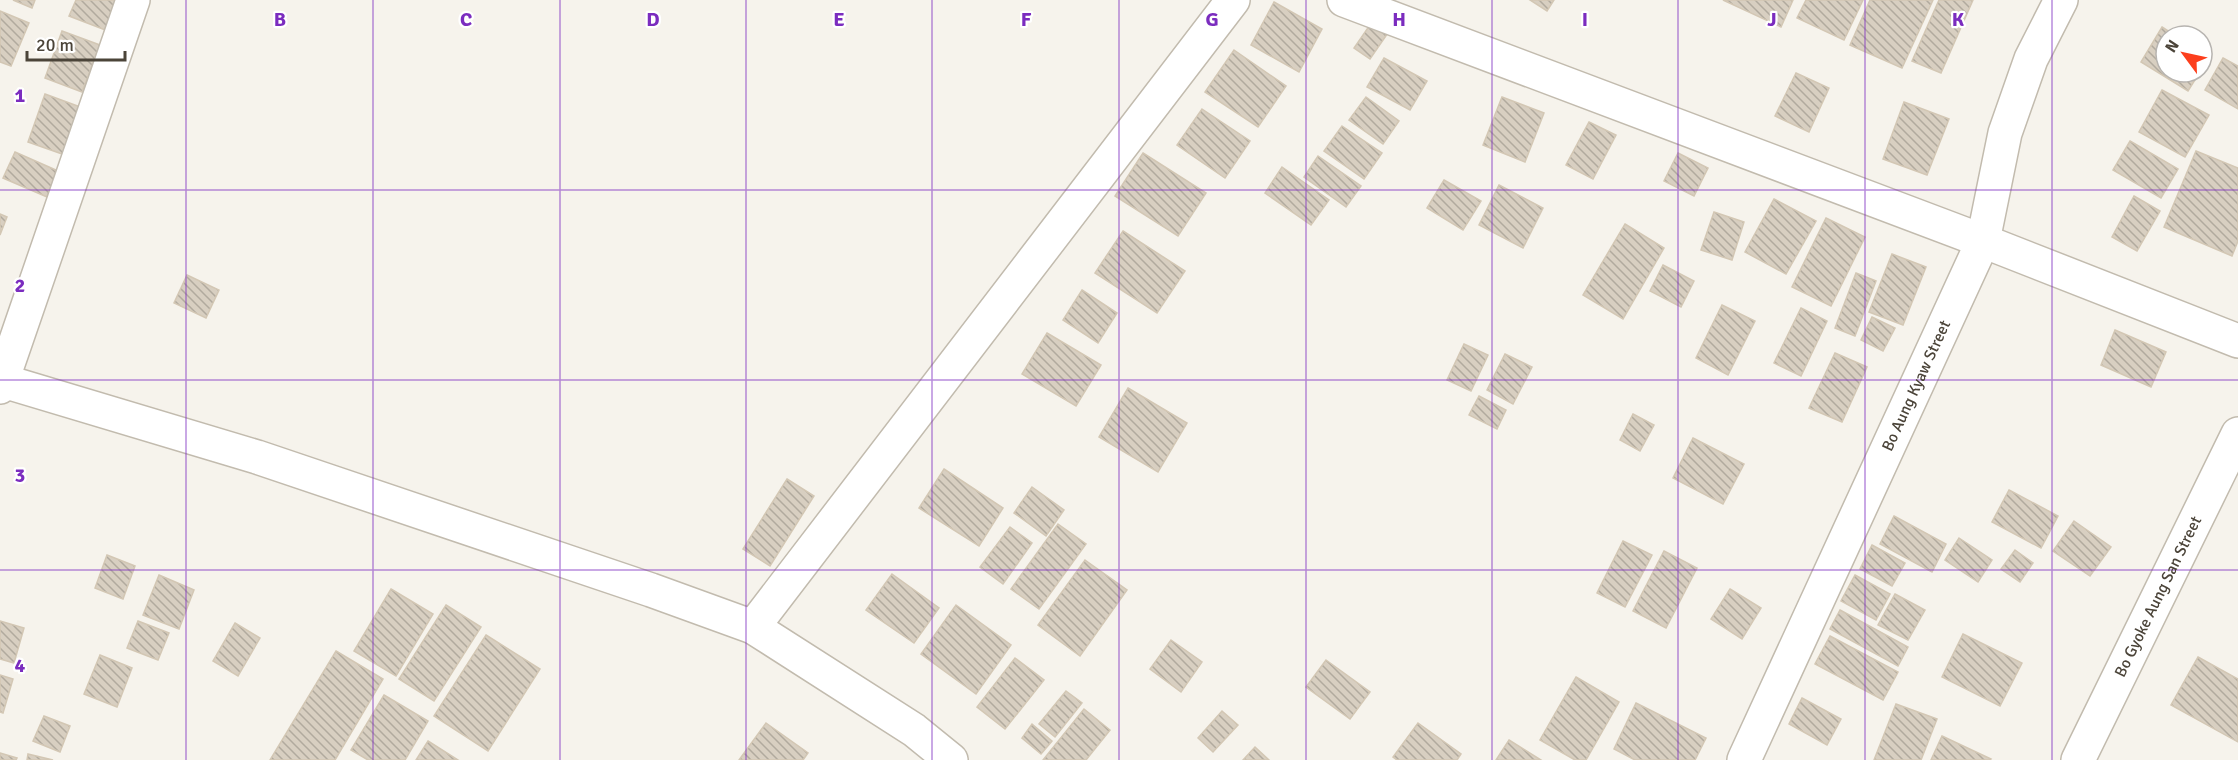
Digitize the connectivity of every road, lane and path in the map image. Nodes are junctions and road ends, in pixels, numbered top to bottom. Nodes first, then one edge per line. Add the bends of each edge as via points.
1 (134, 0) edge
2 (1233, 0) edge
3 (1344, 0) edge
4 (2061, 0) edge
5 (1983, 241) junction
6 (2238, 341) edge
7 (1, 383) edge
8 (2238, 434) edge
9 (753, 627) junction
10 (951, 760) edge
11 (1744, 760) edge
12 (2078, 760) edge

1 - 7 street
2 - 9 street
3 - 5 street
4 - 5 street, Bo Aung Kyaw Street via 2031,59 2005,133
5 - 6 street
5 - 11 street, Bo Aung Kyaw Street
7 - 9 street via 257,458
8 - 12 street, Bo Gyoke Aung San Street
9 - 10 street via 914,730

